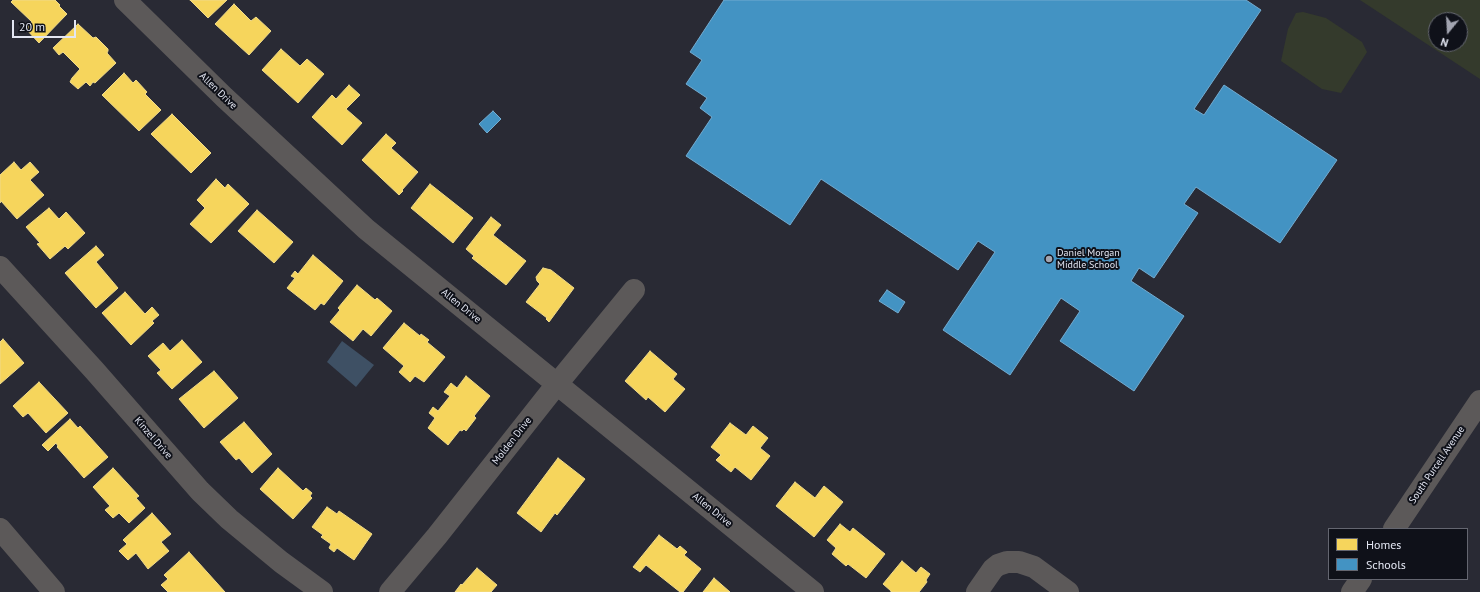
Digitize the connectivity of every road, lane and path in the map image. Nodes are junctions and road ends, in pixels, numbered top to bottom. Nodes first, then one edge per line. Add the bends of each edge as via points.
1 (125, 0) edge
2 (0, 267) edge
3 (634, 290) dead end
4 (557, 384) junction
5 (1480, 401) edge
6 (1395, 528) edge
7 (0, 529) edge
8 (1360, 580) edge
9 (54, 592) edge
10 (322, 592) edge
11 (390, 592) edge
12 (814, 592) edge
13 (977, 592) edge
14 (1068, 592) edge
15 (1352, 592) edge

1 - 4 street, Allen Drive via 224,97 366,229
2 - 10 street, Kinzel Drive via 200,491 229,519
3 - 4 street, Molden Drive
4 - 11 street, Molden Drive
4 - 12 street, Allen Drive
5 - 6 street, South Purcell Avenue
7 - 9 street
8 - 15 street
13 - 14 street via 993,569 1007,562 1019,562 1034,568

